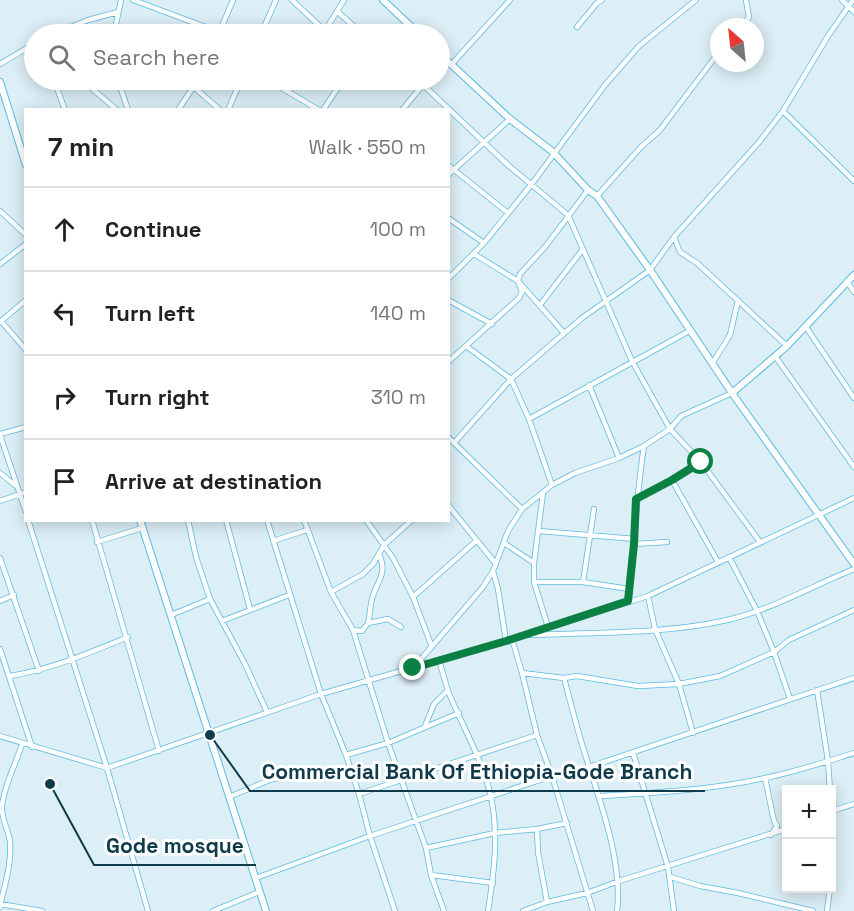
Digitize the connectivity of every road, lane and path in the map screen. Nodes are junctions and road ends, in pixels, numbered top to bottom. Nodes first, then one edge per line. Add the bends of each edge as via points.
1 (120, 0) edge
2 (133, 0) edge
3 (233, 0) edge
4 (276, 0) edge
5 (292, 0) edge
6 (344, 0) edge
7 (383, 0) edge
8 (510, 0) edge
9 (602, 0) edge
10 (696, 0) edge
11 (746, 0) edge
12 (842, 0) edge
13 (853, 0) edge
14 (848, 6) junction
15 (338, 11) junction
16 (118, 12) junction
17 (854, 12) edge
18 (748, 18) edge
19 (78, 24) edge
20 (116, 24) edge
21 (193, 24) edge
22 (222, 24) edge
23 (265, 24) edge
24 (315, 24) edge
25 (330, 24) edge
26 (352, 24) edge
27 (408, 24) edge
28 (577, 27) dead end
29 (24, 50) edge
30 (0, 64) edge
31 (710, 64) edge
32 (451, 65) joint
33 (0, 82) edge
34 (58, 90) edge
35 (94, 90) edge
36 (121, 90) edge
37 (192, 90) edge
38 (199, 90) edge
39 (237, 90) edge
40 (285, 90) edge
41 (336, 90) edge
42 (419, 90) edge
43 (428, 90) edge
44 (288, 92) joint
45 (64, 108) edge
46 (115, 108) edge
47 (127, 108) edge
48 (179, 108) edge
49 (218, 108) edge
50 (229, 108) edge
51 (317, 108) edge
52 (322, 108) edge
53 (404, 108) edge
54 (448, 108) edge
55 (450, 110) edge
56 (783, 111) junction
57 (510, 119) junction
58 (485, 142) junction
59 (553, 152) junction
60 (24, 159) edge
61 (450, 167) edge
62 (454, 170) junction
63 (450, 173) edge
64 (854, 181) edge
65 (531, 185) junction
66 (588, 190) junction
67 (597, 196) junction
68 (0, 211) edge
69 (508, 213) junction
70 (568, 215) junction
71 (7, 217) junction
72 (450, 219) edge
73 (0, 222) edge
74 (24, 233) edge
75 (674, 237) junction
76 (484, 243) junction
77 (24, 246) edge
78 (583, 249) junction
79 (474, 254) junction
80 (0, 264) edge
81 (650, 270) junction
82 (450, 271) edge
83 (454, 274) junction
84 (854, 274) edge
85 (450, 277) edge
86 (518, 281) junction
87 (847, 281) junction
88 (854, 292) edge
89 (738, 300) junction
90 (450, 301) edge
91 (605, 301) junction
92 (24, 302) edge
93 (540, 305) junction
94 (1, 322) edge
95 (492, 324) junction
96 (806, 327) junction
97 (691, 330) junction
98 (564, 333) junction
99 (466, 346) junction
100 (787, 346) junction
101 (24, 348) edge
102 (776, 356) junction
103 (450, 360) edge
104 (632, 361) junction
105 (712, 364) junction
106 (511, 379) junction
107 (589, 385) junction
108 (732, 393) junction
109 (854, 398) edge
110 (529, 419) junction
111 (24, 428) edge
112 (670, 429) junction
113 (0, 435) edge
114 (450, 439) edge
115 (454, 443) junction
116 (644, 446) junction
117 (619, 458) junction
118 (701, 462) junction
119 (854, 467) edge
120 (0, 473) edge
121 (672, 480) junction
122 (552, 485) junction
123 (18, 488) junction
124 (23, 493) edge
125 (543, 493) junction
126 (854, 498) edge
127 (636, 499) junction
128 (0, 501) edge
129 (450, 508) edge
130 (522, 509) junction
131 (594, 509) dead end
132 (821, 515) junction
133 (29, 522) edge
134 (92, 522) edge
135 (140, 522) edge
136 (188, 522) edge
137 (227, 522) edge
138 (268, 522) edge
139 (305, 522) edge
140 (367, 522) edge
141 (410, 522) edge
142 (142, 528) junction
143 (308, 530) junction
144 (539, 531) junction
145 (590, 536) junction
146 (476, 540) junction
147 (273, 541) junction
148 (97, 542) junction
149 (635, 542) junction
150 (667, 542) dead end
151 (760, 542) junction
152 (504, 543) junction
153 (384, 545) junction
154 (379, 554) junction
155 (729, 556) junction
156 (0, 558) edge
157 (718, 562) junction
158 (534, 563) junction
159 (496, 564) junction
160 (854, 564) edge
161 (854, 569) edge
162 (493, 572) junction
163 (534, 582) junction
164 (583, 582) junction
165 (629, 589) junction
166 (332, 592) junction
167 (14, 595) junction
168 (290, 595) junction
169 (648, 596) junction
170 (413, 597) junction
171 (210, 599) junction
172 (0, 601) edge
173 (628, 601) junction
174 (250, 609) junction
175 (854, 610) edge
176 (757, 611) junction
177 (171, 615) junction
178 (222, 621) junction
179 (368, 623) junction
180 (401, 627) dead end
181 (548, 627) junction
182 (655, 629) junction
183 (353, 630) junction
184 (522, 635) junction
185 (128, 637) junction
186 (512, 639) junction
187 (506, 641) junction
188 (432, 647) junction
189 (0, 649) edge
190 (774, 652) junction
191 (73, 660) junction
192 (439, 660) junction
193 (413, 668) junction
194 (39, 671) junction
195 (522, 673) junction
196 (10, 676) junction
197 (564, 678) junction
198 (854, 678) edge
199 (367, 681) junction
200 (679, 684) junction
201 (448, 690) junction
202 (817, 690) junction
203 (321, 694) junction
204 (790, 699) junction
205 (267, 712) junction
206 (459, 713) junction
207 (425, 726) junction
208 (693, 733) junction
209 (208, 734) junction
210 (537, 735) junction
211 (0, 736) edge
212 (388, 743) junction
213 (22, 744) junction
214 (32, 747) junction
215 (159, 751) junction
216 (633, 753) junction
217 (854, 753) edge
218 (476, 754) junction
219 (346, 755) junction
220 (828, 761) junction
221 (589, 767) junction
222 (107, 768) junction
223 (351, 769) junction
224 (552, 776) junction
225 (765, 778) junction
226 (401, 779) junction
227 (830, 785) edge
228 (2, 790) edge
229 (359, 794) junction
230 (646, 794) junction
231 (490, 796) junction
232 (599, 796) junction
233 (229, 797) junction
234 (854, 804) edge
235 (836, 809) edge
236 (415, 821) junction
237 (567, 823) junction
238 (0, 826) edge
239 (537, 829) junction
240 (782, 831) edge
241 (6, 832) junction
242 (495, 832) junction
243 (771, 835) junction
244 (370, 836) junction
245 (426, 848) junction
246 (668, 867) junction
247 (431, 875) junction
248 (256, 878) junction
249 (671, 878) junction
250 (619, 881) junction
251 (493, 884) junction
252 (260, 892) junction
253 (587, 893) junction
254 (830, 893) edge
255 (547, 902) junction
256 (780, 902) junction
257 (0, 905) edge
258 (42, 911) edge
259 (148, 911) edge
260 (213, 911) edge
261 (266, 911) edge
262 (395, 911) edge
263 (444, 911) edge
264 (488, 911) edge
265 (524, 911) edge
266 (593, 911) edge
267 (617, 911) edge
268 (674, 911) edge
269 (779, 911) edge
270 (813, 911) edge
271 (827, 911) edge

1 - 16 street
2 - 21 street
3 - 22 street
4 - 23 street
5 - 24 street
6 - 15 street
7 - 27 street
8 - 32 street
9 - 28 street
10 - 59 street via 639,46
11 - 18 street
12 - 14 street
13 - 14 street
14 - 17 street
14 - 56 street
15 - 25 street
15 - 26 street
16 - 19 street
16 - 20 street
29 - 30 street
31 - 67 street via 660,130
32 - 57 street
33 - 60 street
34 - 45 street
35 - 46 street
36 - 47 street
37 - 48 street
38 - 49 street
39 - 50 street
40 - 44 street
41 - 52 street
42 - 53 street
43 - 54 street
44 - 51 street
55 - 58 street
56 - 64 street
56 - 75 street
57 - 58 street
57 - 59 street
58 - 62 street
58 - 65 street
59 - 65 street
59 - 66 street
61 - 62 street
62 - 63 street
62 - 69 street
65 - 69 street
65 - 70 street
66 - 67 street
66 - 70 street
67 - 81 street
68 - 71 street
69 - 76 street
70 - 78 street
70 - 86 street
71 - 73 street
71 - 74 street
72 - 76 street
75 - 81 street
75 - 89 street via 680,252
76 - 79 street
77 - 80 street
78 - 91 street
78 - 93 street
79 - 83 street
79 - 86 street
81 - 91 street
81 - 97 street
82 - 83 street
83 - 85 street
84 - 87 street
86 - 93 street
86 - 95 street via 521,295
87 - 88 street
87 - 96 street
89 - 100 street
89 - 105 street via 730,335
90 - 95 street
91 - 98 street
91 - 104 street
92 - 94 street
93 - 98 street
94 - 101 street
95 - 99 street
96 - 100 street
96 - 109 street
97 - 104 street
97 - 105 street
98 - 106 street
99 - 103 street
99 - 106 street
100 - 102 street
102 - 108 street
102 - 119 street
104 - 107 street
104 - 112 street
105 - 108 street
106 - 110 street
106 - 115 street
107 - 110 street
107 - 117 street
108 - 112 street via 684,414
108 - 132 street
110 - 122 street
111 - 113 street
112 - 116 street
112 - 118 street
113 - 123 street
114 - 115 street
115 - 130 street
116 - 117 street
116 - 127 street
117 - 122 street via 575,472
118 - 121 street
118 - 151 street
120 - 123 street
121 - 127 street
121 - 157 street
122 - 125 street
123 - 124 street
124 - 128 street
125 - 130 street
125 - 144 street
126 - 132 street
127 - 149 street
129 - 146 street
130 - 152 street
131 - 145 street
132 - 151 street
132 - 160 street
133 - 191 street
134 - 148 street
135 - 142 street
136 - 171 street
137 - 174 street
138 - 147 street
139 - 143 street
140 - 153 street
141 - 153 street
142 - 148 street
142 - 177 street
143 - 147 street
143 - 166 street
144 - 145 street
144 - 158 street
145 - 149 street
145 - 164 street
146 - 159 street
146 - 170 street
147 - 168 street
148 - 185 street
149 - 150 street
149 - 165 street
151 - 155 street
152 - 158 street
152 - 159 street
153 - 154 street
153 - 170 street
154 - 166 street via 363,574
154 - 179 street via 382,576 372,597
155 - 157 street
155 - 176 street
156 - 167 street
157 - 169 street
158 - 163 street
159 - 162 street
161 - 176 street
162 - 187 street
162 - 188 street
163 - 164 street
163 - 181 street
164 - 165 street
165 - 173 street
166 - 183 street
167 - 172 street
167 - 194 street
168 - 174 street
168 - 203 street
169 - 173 street
169 - 182 street
170 - 188 street
171 - 177 street
171 - 178 street
173 - 181 street
174 - 178 street
175 - 190 street via 789,640
176 - 182 street via 727,620
176 - 190 street
177 - 209 street
178 - 205 street
179 - 180 street via 388,619
179 - 183 street via 362,632
181 - 184 street
182 - 184 street
182 - 200 street
183 - 199 street
184 - 186 street
185 - 191 street
185 - 215 street
186 - 187 street
186 - 195 street
187 - 192 street
188 - 193 street
189 - 196 street
190 - 200 street via 720,676
190 - 204 street
191 - 194 street
191 - 222 street
192 - 193 street
192 - 201 street
193 - 199 street
194 - 196 street
195 - 197 street
195 - 210 street
196 - 214 street
197 - 200 street via 576,676 638,686
197 - 221 street
198 - 202 street
199 - 203 street
199 - 212 street
200 - 208 street
201 - 206 street
201 - 207 street via 434,704
202 - 204 street
202 - 220 street
203 - 205 street
203 - 219 street
204 - 208 street
205 - 209 street
206 - 207 street
206 - 218 street
207 - 212 street
208 - 216 street
209 - 215 street
209 - 233 street
210 - 218 street
210 - 224 street
211 - 213 street
212 - 219 street
212 - 226 street
213 - 214 street
213 - 228 street
214 - 222 street
215 - 222 street
216 - 221 street
216 - 230 street
217 - 220 street
218 - 226 street
218 - 231 street
219 - 223 street
220 - 225 street
220 - 227 street
221 - 224 street
221 - 232 street
222 - 259 street
223 - 229 street
223 - 233 street via 272,779
224 - 231 street
224 - 237 street
225 - 230 street
225 - 243 street via 777,826
226 - 229 street
226 - 236 street
228 - 241 street
229 - 244 street
230 - 232 street
230 - 246 street
231 - 236 street
231 - 242 street
232 - 250 street
233 - 248 street
234 - 235 street
236 - 244 street
236 - 245 street
237 - 239 street
237 - 253 street
238 - 241 street
239 - 242 street
239 - 255 street
240 - 243 street
241 - 257 street via 10,861
242 - 245 street
242 - 251 street
243 - 246 street
244 - 248 street
244 - 262 street
245 - 247 street
246 - 249 street
246 - 250 street
247 - 251 street
247 - 263 street
248 - 252 street
249 - 256 street
249 - 268 street
250 - 253 street
250 - 267 street
251 - 264 street
252 - 260 street
252 - 261 street
253 - 255 street
253 - 266 street
254 - 271 street
255 - 265 street
256 - 269 street
256 - 270 street
257 - 258 street

